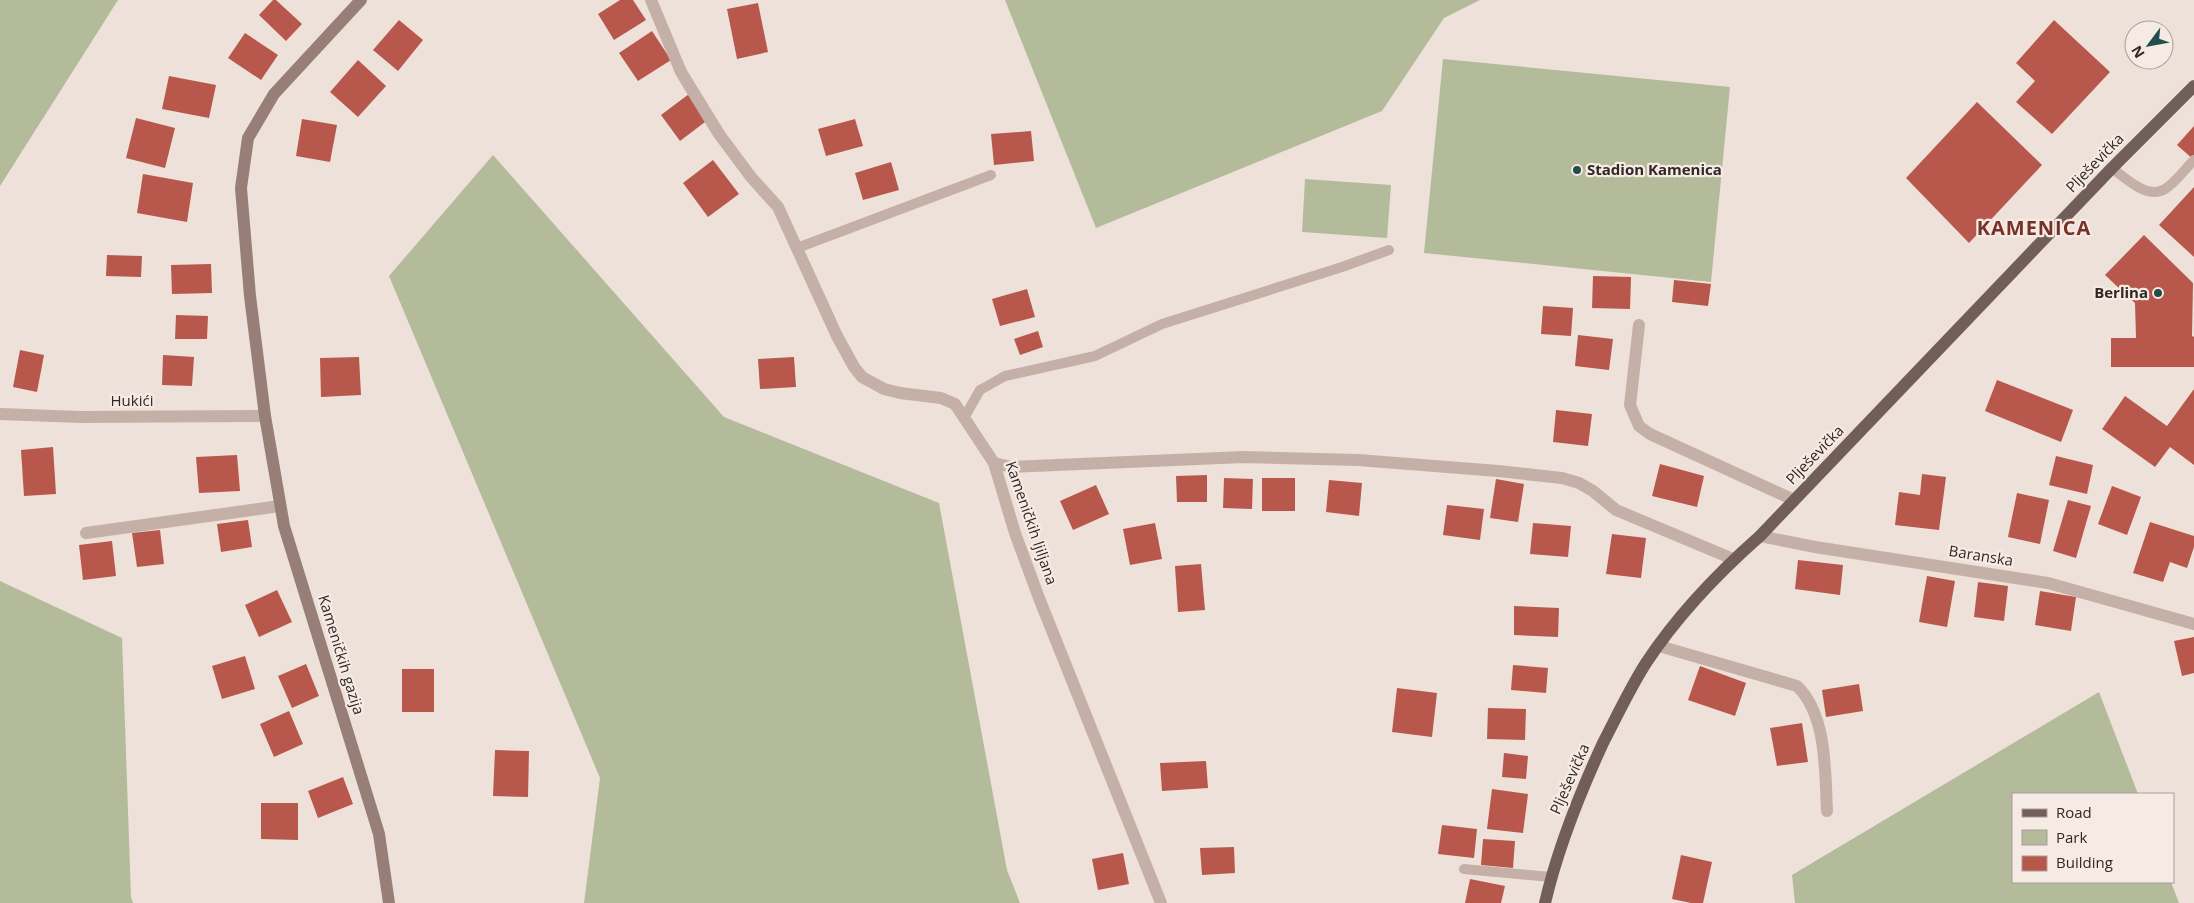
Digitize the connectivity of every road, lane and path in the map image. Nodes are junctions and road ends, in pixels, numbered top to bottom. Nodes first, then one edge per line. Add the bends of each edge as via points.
1 (361, 0) edge
2 (651, 0) edge
3 (2194, 86) edge
4 (2194, 160) edge
5 (2112, 168) junction
6 (991, 175) dead end
7 (797, 248) junction
8 (1389, 250) dead end
9 (1639, 325) dead end
10 (0, 414) edge
11 (265, 416) junction
12 (964, 418) junction
13 (994, 463) junction
14 (1794, 500) junction
15 (280, 506) junction
16 (86, 533) dead end
17 (1760, 536) junction
18 (1733, 560) junction
19 (2194, 624) edge
20 (1659, 646) junction
21 (1827, 811) dead end
22 (1464, 869) dead end
23 (1551, 877) junction
24 (390, 903) edge
25 (1161, 903) edge
26 (1545, 903) edge

1 - 11 street, Kameničkih gazija via 274,94 248,138 240,188
2 - 7 street, Kameničkih ljiljana via 681,72 720,134 778,207
3 - 5 main road, Plješevička
4 - 5 lane via 2164,190 2150,192
5 - 14 main road, Plješevička
6 - 7 lane
7 - 12 street, Kameničkih ljiljana via 836,336 862,377 884,389 941,398 955,404
8 - 12 lane via 1342,268 1162,324 1094,356 1005,376 980,390
9 - 14 street via 1630,405 1639,426
10 - 11 street, Hukići
11 - 15 street, Kameničkih gazija
12 - 13 street, Kameničkih ljiljana
13 - 18 street via 1012,467 1244,457 1349,459 1562,478 1594,491 1616,510
13 - 25 street, Kameničkih ljiljana via 1015,533 1043,607
14 - 17 main road, Plješevička
15 - 16 street
15 - 24 street, Kameničkih gazija via 379,834
17 - 18 main road, Plješevička
17 - 19 street, Baranska via 1842,552 2048,583
18 - 20 main road, Plješevička
20 - 21 street via 1797,686 1807,695 1817,715
20 - 23 main road, Plješevička via 1622,703 1595,760 1565,831
22 - 23 lane
23 - 26 main road, Plješevička

